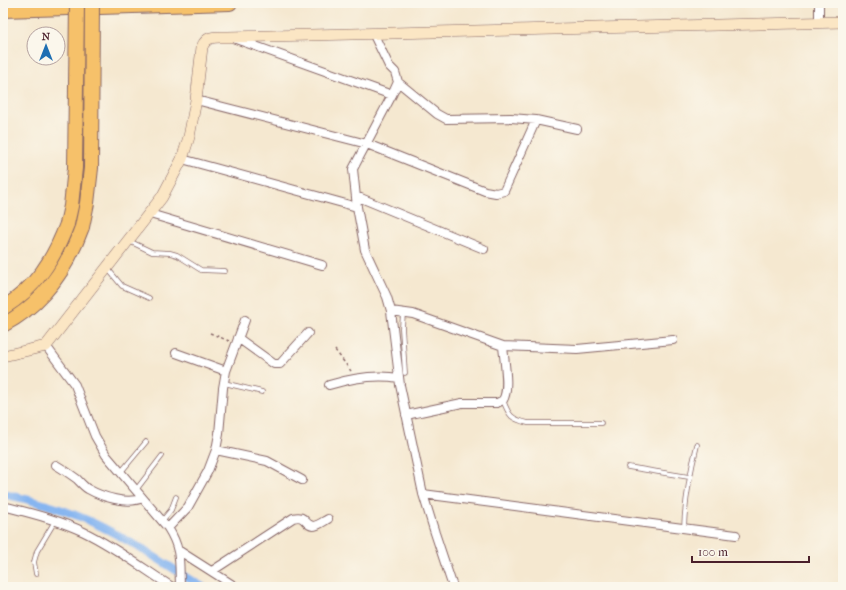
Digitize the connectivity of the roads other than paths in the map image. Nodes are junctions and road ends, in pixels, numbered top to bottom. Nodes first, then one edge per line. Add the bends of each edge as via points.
1 (77, 3) edge
2 (92, 3) edge
3 (230, 3) edge
4 (819, 3) edge
5 (3, 11) edge
6 (843, 22) edge
7 (820, 23) junction
8 (373, 33) junction
9 (228, 37) junction
10 (398, 82) junction
11 (392, 95) junction
12 (196, 100) junction
13 (536, 120) junction
14 (577, 129) dead end
15 (367, 144) junction
16 (182, 159) junction
17 (356, 196) junction
18 (357, 207) junction
19 (150, 214) junction
20 (127, 240) junction
21 (484, 249) dead end
22 (322, 264) dead end
23 (107, 267) junction
24 (225, 271) dead end
25 (148, 298) dead end
26 (3, 308) edge
27 (391, 311) junction
28 (403, 312) junction
29 (245, 320) dead end
30 (3, 325) edge
31 (308, 333) dead end
32 (673, 340) dead end
33 (236, 341) junction
34 (46, 346) junction
35 (503, 346) junction
36 (176, 353) dead end
37 (3, 356) edge
38 (226, 371) junction
39 (402, 375) junction
40 (223, 383) junction
41 (329, 385) dead end
42 (262, 392) dead end
43 (503, 400) junction
44 (406, 415) junction
45 (601, 423) dead end
46 (146, 442) dead end
47 (697, 445) dead end
48 (216, 450) junction
49 (162, 456) dead end
50 (56, 465) dead end
51 (628, 466) dead end
52 (121, 472) junction
53 (689, 477) junction
54 (302, 480) dead end
55 (136, 490) junction
56 (423, 494) junction
57 (176, 497) dead end
58 (142, 498) junction
59 (3, 506) edge
60 (328, 519) dead end
61 (55, 521) junction
62 (162, 521) junction
63 (168, 528) junction
64 (684, 528) junction
65 (736, 535) dead end
66 (178, 550) junction
67 (212, 571) junction
68 (36, 574) dead end
69 (177, 586) edge
70 (236, 587) edge
71 (453, 587) edge

1 - 26 highway, bridge via 76,168 67,224 60,244 40,276 24,293
2 - 30 highway, bridge via 91,168 82,227 69,258 55,280 36,301
3 - 5 highway
4 - 7 street
6 - 7 main road
7 - 8 main road
8 - 9 main road
8 - 10 street
9 - 11 street
9 - 12 main road via 204,41
10 - 11 street
10 - 13 street via 446,119
11 - 15 street
12 - 15 street
12 - 16 main road
13 - 14 street
13 - 15 street via 504,191 496,193 485,191
15 - 17 street via 353,169
16 - 18 street
16 - 19 main road
17 - 18 street
17 - 21 street
18 - 27 street via 365,250
19 - 20 main road
19 - 22 street
20 - 23 main road
20 - 24 lane via 152,252 177,255 201,270
23 - 25 lane via 122,286
23 - 34 main road
27 - 28 street
27 - 39 street
28 - 35 street
28 - 39 lane
29 - 33 street
31 - 33 street via 280,364 274,364
32 - 35 street via 577,349
33 - 38 street
34 - 37 main road
34 - 52 street via 76,385 95,436 106,455
35 - 43 street via 506,388
36 - 38 street
38 - 40 street
39 - 41 street via 375,376
39 - 44 street
40 - 42 lane
40 - 48 street
43 - 44 street via 496,403 462,404
43 - 45 lane via 510,416 528,423
44 - 56 street
46 - 52 lane
47 - 53 lane
48 - 54 street via 267,461
48 - 63 street via 208,471 188,507
49 - 55 lane
50 - 58 street via 96,493 128,501
51 - 53 lane
52 - 55 street
53 - 64 lane
55 - 58 street
56 - 64 street
56 - 71 street
57 - 62 lane via 171,510
58 - 62 street
59 - 61 street
60 - 67 street via 313,526 302,518 293,518
61 - 68 lane via 37,551 34,562
61 - 69 street via 84,532
62 - 63 street
63 - 66 street
64 - 65 street
66 - 67 street
66 - 69 street
67 - 70 street

